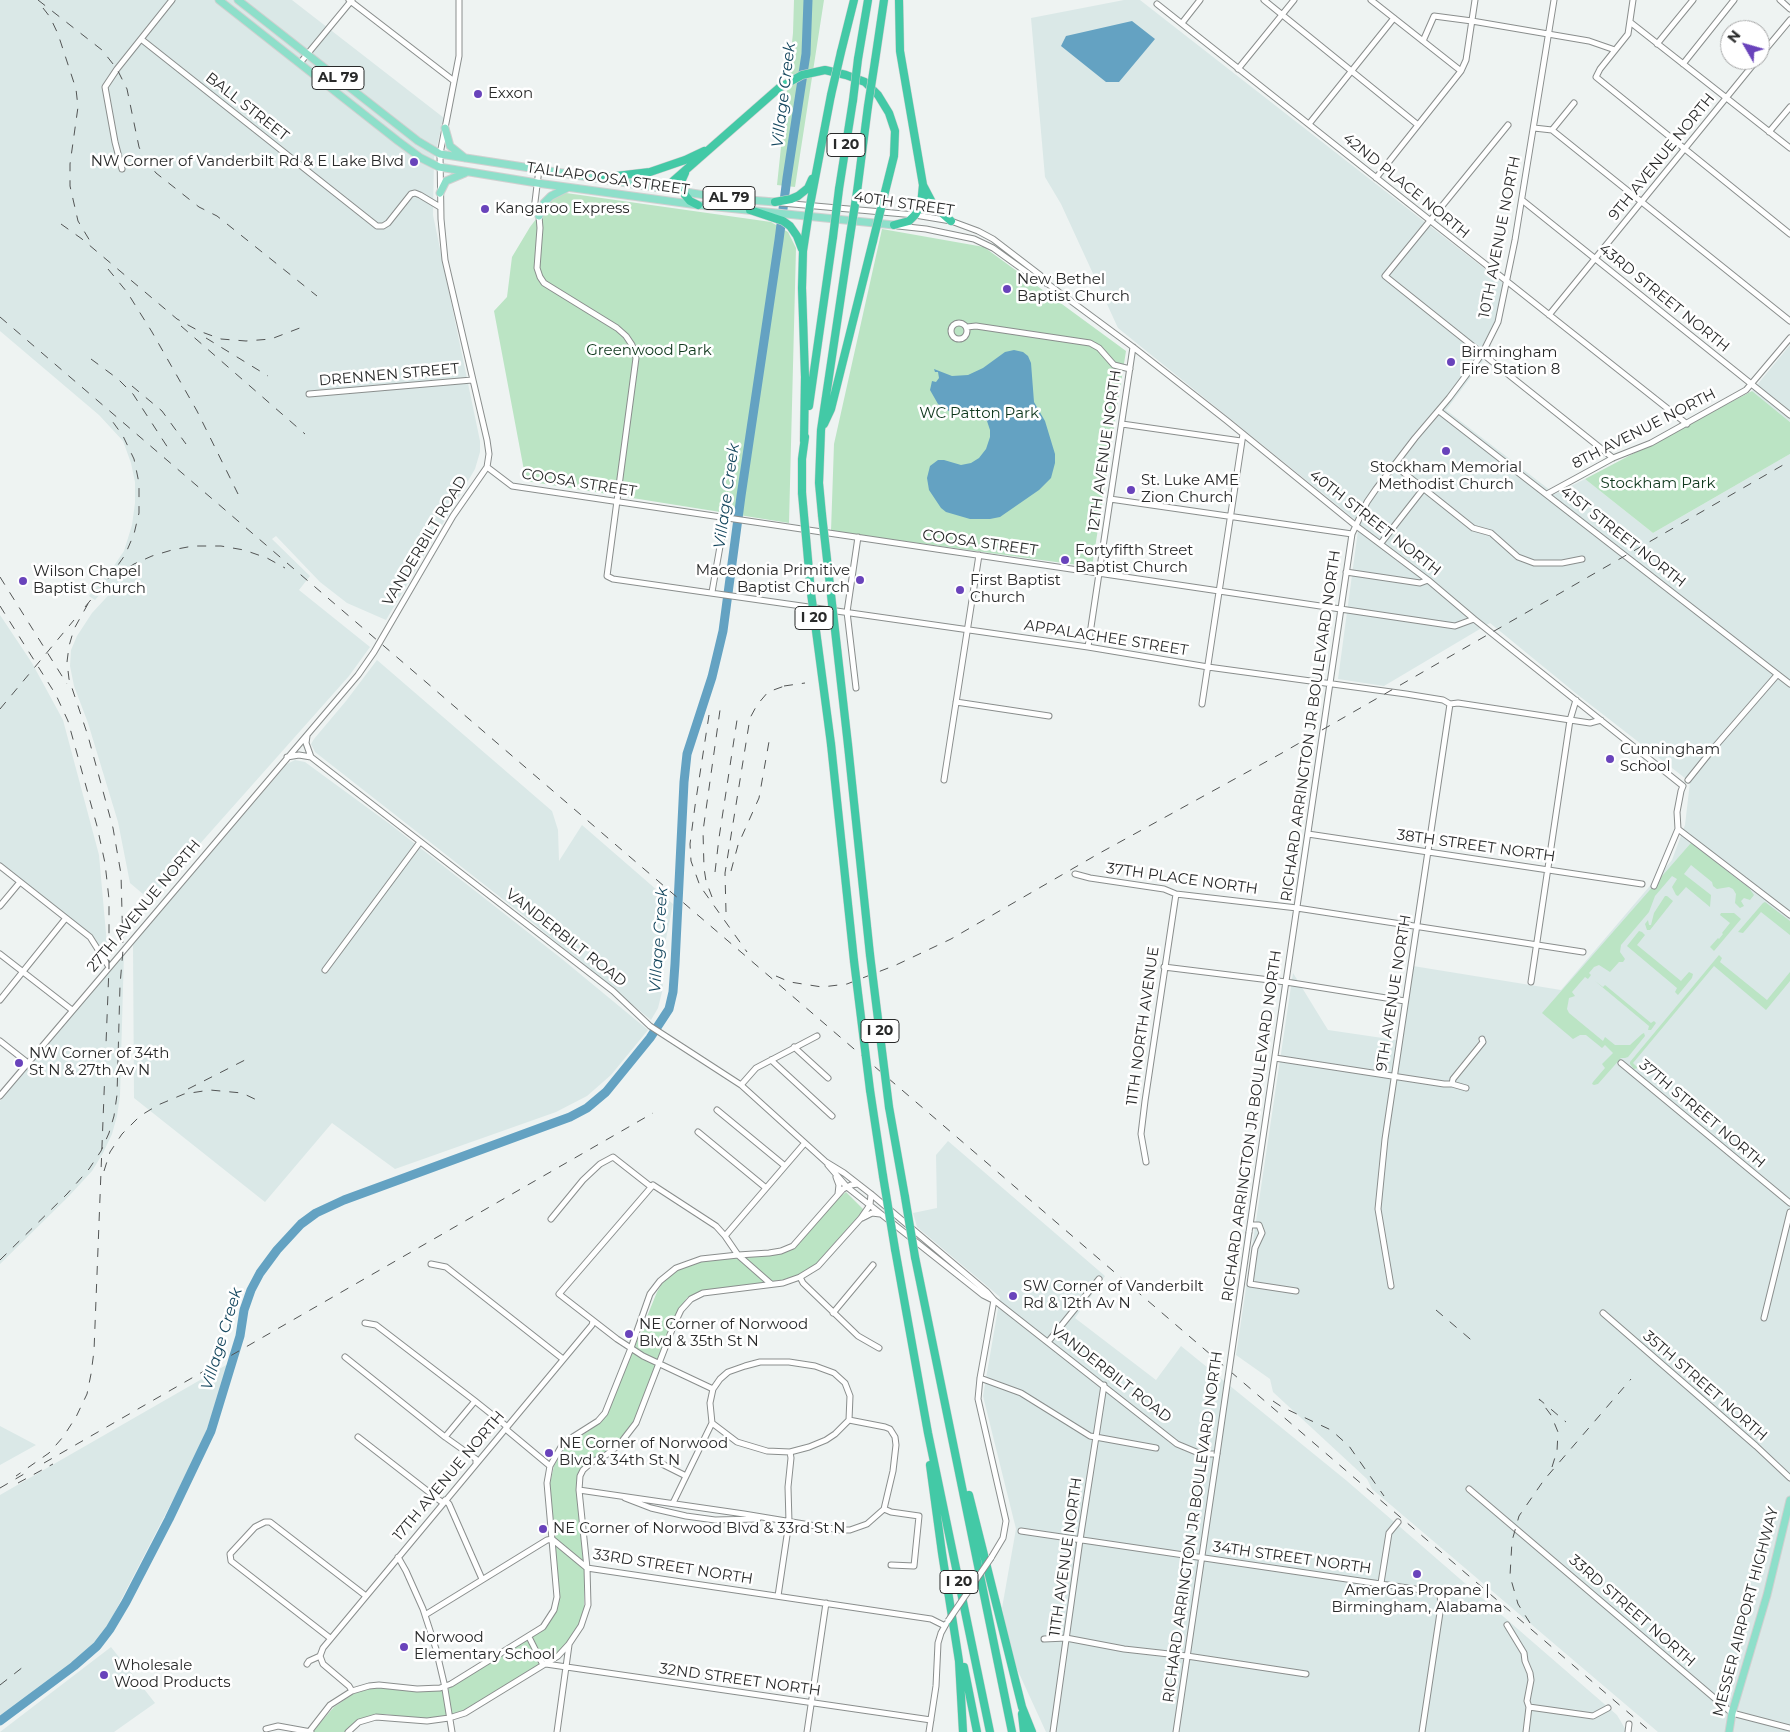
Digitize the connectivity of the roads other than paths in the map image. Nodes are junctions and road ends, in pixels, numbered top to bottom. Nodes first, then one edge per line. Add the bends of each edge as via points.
1 (172, 0) edge
2 (219, 0) edge
3 (238, 0) edge
4 (351, 0) edge
5 (459, 0) edge
6 (854, 0) edge
7 (868, 0) edge
8 (884, 0) edge
9 (899, 0) edge
10 (1200, 0) edge
11 (1264, 0) edge
12 (1294, 0) edge
13 (1371, 0) edge
14 (1475, 0) edge
15 (1554, 0) edge
16 (1633, 0) edge
17 (1693, 0) edge
18 (1734, 0) edge
19 (1780, 0) edge
20 (1157, 4) dead end
21 (1790, 9) edge
22 (1282, 14) junction
23 (1394, 18) junction
24 (1790, 20) edge
25 (1472, 21) junction
26 (1630, 22) junction
27 (1182, 24) junction
28 (1549, 34) junction
29 (141, 39) junction
30 (1424, 41) junction
31 (1657, 44) junction
32 (1770, 44) edge
33 (1616, 50) junction
34 (307, 54) junction
35 (300, 62) junction
36 (1683, 64) junction
37 (1238, 68) junction
38 (1749, 70) edge
39 (1461, 71) junction
40 (1351, 72) junction
41 (454, 81) junction
42 (1726, 98) junction
43 (1574, 103) dead end
44 (1790, 107) edge
45 (1309, 124) junction
46 (1418, 125) junction
47 (1508, 125) dead end
48 (444, 128) junction
49 (1534, 128) junction
50 (1552, 130) junction
51 (1769, 132) junction
52 (714, 145) junction
53 (1790, 148) edge
54 (1686, 149) junction
55 (440, 154) junction
56 (819, 158) junction
57 (468, 159) junction
58 (439, 167) junction
59 (689, 167) junction
60 (122, 169) dead end
61 (539, 169) junction
62 (468, 172) junction
63 (599, 178) junction
64 (1376, 178) junction
65 (537, 183) junction
66 (923, 185) junction
67 (570, 188) junction
68 (664, 189) junction
69 (684, 192) junction
70 (440, 193) junction
71 (1522, 200) junction
72 (791, 201) junction
73 (776, 202) joint
74 (1642, 203) junction
75 (698, 205) junction
76 (810, 205) junction
77 (440, 207) junction
78 (750, 210) joint
79 (915, 215) junction
80 (539, 216) junction
81 (774, 216) junction
82 (808, 217) junction
83 (951, 221) junction
84 (1431, 221) junction
85 (894, 225) junction
86 (1790, 234) edge
87 (803, 251) junction
88 (1596, 260) junction
89 (1507, 282) junction
90 (1048, 284) junction
91 (1549, 315) junction
92 (1790, 321) edge
93 (967, 327) dead end
94 (1790, 338) edge
95 (1133, 347) junction
96 (1482, 354) junction
97 (1130, 369) junction
98 (472, 380) junction
99 (1752, 385) junction
100 (309, 394) dead end
101 (1439, 411) junction
102 (1790, 415) edge
103 (1122, 424) junction
104 (1687, 424) junction
105 (821, 430) junction
106 (1242, 434) junction
107 (804, 441) junction
108 (1241, 441) junction
109 (1613, 458) junction
110 (1394, 465) junction
111 (487, 467) junction
112 (1424, 488) junction
113 (1547, 494) junction
114 (1110, 499) junction
115 (617, 502) junction
116 (1230, 516) junction
117 (727, 518) junction
118 (1355, 525) junction
119 (1352, 534) junction
120 (858, 537) junction
121 (1381, 543) junction
122 (979, 555) junction
123 (1582, 559) dead end
124 (1346, 572) junction
125 (1099, 573) junction
126 (1428, 580) junction
127 (1219, 591) junction
128 (714, 593) junction
129 (1340, 609) junction
130 (847, 612) junction
131 (1474, 619) junction
132 (968, 630) junction
133 (1088, 647) junction
134 (1208, 667) junction
135 (1777, 674) junction
136 (1330, 684) junction
137 (1790, 684) edge
138 (856, 688) dead end
139 (1576, 700) junction
140 (956, 702) junction
141 (1202, 704) dead end
142 (1450, 704) junction
143 (1049, 716) dead end
144 (1570, 720) junction
145 (1601, 720) junction
146 (308, 732) junction
147 (287, 757) junction
148 (311, 757) junction
149 (944, 780) dead end
150 (1688, 780) dead end
151 (1678, 829) junction
152 (1308, 834) junction
153 (420, 842) junction
154 (1428, 851) junction
155 (0, 866) edge
156 (1547, 869) junction
157 (1075, 874) dead end
158 (20, 882) junction
159 (1642, 884) dead end
160 (1654, 886) dead end
161 (1176, 894) junction
162 (0, 906) edge
163 (1297, 908) junction
164 (1790, 916) edge
165 (66, 918) junction
166 (1417, 926) junction
167 (1537, 944) junction
168 (1583, 952) dead end
169 (0, 954) edge
170 (1164, 966) junction
171 (109, 967) junction
172 (325, 970) dead end
173 (23, 972) junction
174 (1286, 982) junction
175 (1531, 982) dead end
176 (0, 1000) edge
177 (1405, 1002) junction
178 (72, 1010) junction
179 (817, 1036) dead end
180 (1482, 1039) dead end
181 (0, 1041) edge
182 (794, 1047) junction
183 (1275, 1058) junction
184 (771, 1060) junction
185 (28, 1063) junction
186 (1621, 1063) dead end
187 (1394, 1076) junction
188 (828, 1078) dead end
189 (1452, 1084) junction
190 (741, 1085) junction
191 (1466, 1088) dead end
192 (0, 1096) edge
193 (717, 1110) dead end
194 (832, 1116) dead end
195 (698, 1132) dead end
196 (804, 1144) junction
197 (826, 1162) junction
198 (1146, 1162) dead end
199 (785, 1166) junction
200 (834, 1172) junction
201 (858, 1184) junction
202 (653, 1185) junction
203 (847, 1186) junction
204 (766, 1188) junction
205 (838, 1194) junction
206 (871, 1194) junction
207 (1790, 1203) edge
208 (870, 1205) junction
209 (1790, 1212) edge
210 (880, 1214) junction
211 (861, 1218) junction
212 (551, 1219) dead end
213 (1250, 1225) junction
214 (725, 1236) junction
215 (738, 1255) junction
216 (431, 1264) dead end
217 (872, 1265) dead end
218 (800, 1277) junction
219 (1098, 1279) dead end
220 (770, 1284) junction
221 (1391, 1286) dead end
222 (1296, 1291) dead end
223 (994, 1300) junction
224 (833, 1313) junction
225 (1603, 1313) dead end
226 (1764, 1318) dead end
227 (593, 1321) junction
228 (365, 1323) dead end
229 (1048, 1342) junction
230 (632, 1348) junction
231 (879, 1348) dead end
232 (345, 1357) dead end
233 (564, 1359) junction
234 (659, 1364) junction
235 (980, 1378) junction
236 (1104, 1385) junction
237 (712, 1389) junction
238 (475, 1401) junction
239 (849, 1420) junction
240 (712, 1423) junction
241 (506, 1428) junction
242 (928, 1433) junction
243 (952, 1433) junction
244 (358, 1437) dead end
245 (445, 1437) junction
246 (1096, 1438) junction
247 (1156, 1448) dead end
248 (790, 1452) junction
249 (1216, 1454) junction
250 (654, 1460) dead end
251 (476, 1464) junction
252 (550, 1466) junction
253 (686, 1476) junction
254 (1790, 1478) edge
255 (1469, 1489) dead end
256 (579, 1490) junction
257 (622, 1496) junction
258 (1790, 1500) edge
259 (444, 1502) junction
260 (673, 1503) junction
261 (884, 1509) junction
262 (764, 1518) junction
263 (789, 1522) junction
264 (1398, 1522) dead end
265 (1021, 1531) dead end
266 (552, 1540) junction
267 (1080, 1540) junction
268 (398, 1556) junction
269 (1202, 1557) junction
270 (943, 1562) junction
271 (891, 1565) dead end
272 (587, 1568) junction
273 (482, 1579) junction
274 (1381, 1583) junction
275 (366, 1596) junction
276 (778, 1596) junction
277 (826, 1603) junction
278 (424, 1615) junction
279 (946, 1624) junction
280 (1507, 1625) dead end
281 (529, 1637) junction
282 (330, 1638) junction
283 (1066, 1638) junction
284 (1044, 1639) dead end
285 (569, 1644) junction
286 (320, 1656) junction
287 (1187, 1656) junction
288 (306, 1664) dead end
289 (544, 1665) junction
290 (566, 1667) junction
291 (1306, 1674) dead end
292 (444, 1686) junction
293 (352, 1691) junction
294 (1019, 1694) junction
295 (811, 1703) junction
296 (1529, 1707) junction
297 (1608, 1708) dead end
298 (1732, 1713) junction
299 (449, 1718) junction
300 (931, 1720) junction
301 (1629, 1724) dead end
302 (1790, 1728) edge
303 (266, 1729) dead end
304 (310, 1731) edge
305 (348, 1732) edge
306 (452, 1732) edge
307 (557, 1732) edge
308 (807, 1732) edge
309 (930, 1732) edge
310 (963, 1732) edge
311 (977, 1732) edge
312 (990, 1732) edge
313 (1012, 1732) edge
314 (1024, 1732) edge
315 (1032, 1732) edge
316 (1053, 1732) edge
317 (1176, 1732) edge
318 (1422, 1732) edge
319 (1526, 1732) edge
320 (1628, 1732) edge
321 (1729, 1732) edge

1 - 29 street
2 - 35 main road, AL 79
3 - 34 main road, AL 79
4 - 34 street
4 - 41 street
5 - 41 street, VANDERBILT ROAD via 459,56
6 - 56 highway, bridge
7 - 107 highway, I 20, bridge
8 - 105 highway, I 20, bridge
9 - 66 highway via 900,51
10 - 27 street
11 - 22 street
12 - 22 street
13 - 23 street
14 - 25 street
15 - 28 street, 10TH AVENUE NORTH
16 - 26 street
17 - 31 street
18 - 36 street
19 - 21 street
20 - 27 street, 42ND PLACE NORTH
22 - 37 street
22 - 40 street
23 - 30 street
23 - 40 street
24 - 32 street
25 - 28 street
25 - 30 street via 1434,16
25 - 39 street via 1466,60
26 - 31 street
26 - 33 street via 1628,34
27 - 37 street, 42ND PLACE NORTH
28 - 33 street
28 - 49 street, 10TH AVENUE NORTH
29 - 60 street via 105,87
29 - 77 street, BALL STREET via 377,226 388,223 411,194 420,195
30 - 39 street
31 - 36 street
33 - 54 street via 1596,77
34 - 35 street
34 - 55 main road, AL 79 via 418,141
35 - 58 main road, AL 79 via 411,151
36 - 42 street
37 - 45 street, 42ND PLACE NORTH
38 - 42 street, 9TH AVENUE NORTH
39 - 46 street
40 - 45 street
40 - 46 street
41 - 48 street, VANDERBILT ROAD
42 - 51 street
42 - 54 street, 9TH AVENUE NORTH
43 - 50 street
44 - 51 street
45 - 64 street, 42ND PLACE NORTH
46 - 64 street
47 - 84 street
48 - 55 street, VANDERBILT ROAD
48 - 57 main road via 450,146
49 - 50 street
49 - 71 street, 10TH AVENUE NORTH
50 - 74 street
51 - 53 street
52 - 59 highway
52 - 63 highway via 685,160 650,172
52 - 105 highway, bridge via 779,88 813,72 825,70 865,82 889,113 895,131 894,156 831,409
54 - 74 street, 9TH AVENUE NORTH
54 - 86 street
55 - 57 main road, TALLAPOOSA STREET / AL 79
55 - 58 street, VANDERBILT ROAD
56 - 72 highway via 808,188
56 - 76 highway
57 - 61 main road, TALLAPOOSA STREET / AL 79
58 - 62 main road, TALLAPOOSA STREET / AL 79
58 - 70 street, VANDERBILT ROAD
59 - 68 highway
59 - 69 highway via 681,182
61 - 63 main road, TALLAPOOSA STREET / AL 79
61 - 65 street
62 - 65 main road, TALLAPOOSA STREET / AL 79
62 - 70 main road via 446,181
63 - 68 main road, TALLAPOOSA STREET / AL 79
64 - 84 street, 42ND PLACE NORTH
65 - 67 main road, TALLAPOOSA STREET / AL 79
65 - 80 street via 534,210
66 - 79 highway via 921,204
66 - 83 highway via 934,206
67 - 75 main road, TALLAPOOSA STREET / AL 79
67 - 80 main road via 551,196
68 - 69 main road, TALLAPOOSA STREET / AL 79
69 - 73 main road, TALLAPOOSA STREET / AL 79
69 - 75 highway
70 - 77 street, VANDERBILT ROAD
71 - 88 street, 43RD STREET NORTH
71 - 89 street, 10TH AVENUE NORTH
72 - 73 highway
72 - 76 street
74 - 88 street, 9TH AVENUE NORTH
74 - 92 street
75 - 78 main road, TALLAPOOSA STREET / AL 79
76 - 79 street, 40TH STREET
76 - 82 highway
77 - 98 street, VANDERBILT ROAD via 445,260
78 - 81 highway
79 - 83 street, 40TH STREET
79 - 85 highway
80 - 115 street via 537,268 540,278 621,332 632,345 636,358
81 - 82 main road, AL 79
81 - 87 highway via 790,226
82 - 85 main road, AL 79
82 - 87 highway
83 - 90 street, 40TH STREET via 993,239
84 - 89 street, 42ND PLACE NORTH
84 - 96 street via 1385,276
85 - 90 street, 40TH STREET / AL 79 via 974,239
87 - 107 highway
88 - 91 street, 9TH AVENUE NORTH
88 - 99 street, 43RD STREET NORTH
89 - 91 street, 42ND PLACE NORTH
89 - 96 street, 10TH AVENUE NORTH via 1498,322
90 - 95 street, 40TH STREET NORTH
91 - 104 street, 42ND PLACE NORTH
93 - 97 street via 1090,343 1114,365
94 - 99 street, 8TH AVENUE NORTH
95 - 97 street, 12TH AVENUE NORTH
95 - 106 street, 40TH STREET NORTH
96 - 101 street, 10TH AVENUE NORTH
96 - 109 street
97 - 103 street, 12TH AVENUE NORTH
98 - 100 street, DRENNEN STREET
98 - 111 street, VANDERBILT ROAD via 487,440
99 - 102 street, 43RD STREET NORTH
99 - 104 street, 8TH AVENUE NORTH
101 - 110 street, 10TH AVENUE NORTH
101 - 113 street, 41ST STREET NORTH
103 - 108 street
103 - 114 street, 12TH AVENUE NORTH
104 - 109 street, 8TH AVENUE NORTH
105 - 243 highway, I 20, bridge via 819,483 822,515 889,1107 915,1257
106 - 108 street
106 - 118 street, 40TH STREET NORTH
107 - 242 highway, I 20, bridge via 802,492 811,593 870,1090
108 - 116 street
109 - 113 street, 8TH AVENUE NORTH
110 - 112 street
110 - 118 street, 10TH AVENUE NORTH
111 - 115 street, COOSA STREET via 512,486
111 - 146 street, VANDERBILT ROAD via 453,516 374,652
112 - 121 street
112 - 123 street via 1473,528 1491,534 1518,557 1534,563
113 - 135 street, 41ST STREET NORTH
114 - 116 street
114 - 125 street, 12TH AVENUE NORTH
115 - 117 street, COOSA STREET
115 - 128 street, APPALACHEE STREET via 607,576
116 - 119 street
116 - 127 street
117 - 120 street, COOSA STREET
117 - 128 street
118 - 119 street, RICHARD ARRINGTON JR BOULEVARD NORTH
118 - 121 street, 40TH STREET NORTH
119 - 124 street, RICHARD ARRINGTON JR BOULEVARD NORTH
120 - 122 street, COOSA STREET
120 - 130 street
121 - 126 street, 40TH STREET NORTH
122 - 125 street, COOSA STREET
122 - 132 street
124 - 126 street via 1420,584
124 - 129 street, RICHARD ARRINGTON JR BOULEVARD NORTH
125 - 127 street, COOSA STREET
125 - 133 street, 12TH AVENUE NORTH
126 - 131 street, 40TH STREET NORTH
127 - 129 street, COOSA STREET
127 - 134 street
128 - 130 street, APPALACHEE STREET
129 - 131 street, COOSA STREET via 1455,626
129 - 136 street, RICHARD ARRINGTON JR BOULEVARD NORTH
130 - 132 street, APPALACHEE STREET
130 - 138 street
131 - 139 street, 40TH STREET NORTH
132 - 133 street, APPALACHEE STREET
132 - 140 street
133 - 134 street, APPALACHEE STREET
134 - 136 street, APPALACHEE STREET
134 - 141 street
135 - 137 street, 41ST STREET NORTH
135 - 150 street
136 - 142 street, APPALACHEE STREET via 1434,698
136 - 152 street, RICHARD ARRINGTON JR BOULEVARD NORTH
139 - 144 street
139 - 145 street, 40TH STREET NORTH
140 - 143 street
140 - 149 street
142 - 144 street, APPALACHEE STREET
142 - 154 street, 9TH AVENUE NORTH
144 - 145 street, APPALACHEE STREET via 1590,723
144 - 156 street
145 - 151 street, 40TH STREET NORTH via 1683,786 1677,812
146 - 147 street, 27TH AVENUE NORTH
146 - 148 street via 306,743
147 - 148 street
147 - 171 street, 27TH AVENUE NORTH
148 - 153 street, VANDERBILT ROAD
151 - 160 street
151 - 164 street
152 - 154 street, 38TH STREET NORTH
152 - 163 street, RICHARD ARRINGTON JR BOULEVARD NORTH
153 - 172 street
153 - 190 street, VANDERBILT ROAD via 613,992 650,1026
154 - 156 street, 38TH STREET NORTH
154 - 166 street, 9TH AVENUE NORTH
155 - 158 street
156 - 159 street, 38TH STREET NORTH
156 - 167 street
157 - 161 street, 37TH PLACE NORTH via 1164,889
158 - 162 street
158 - 165 street
161 - 163 street, 37TH PLACE NORTH
161 - 170 street, 11TH NORTH AVENUE
163 - 166 street, 37TH PLACE NORTH
163 - 174 street, RICHARD ARRINGTON JR BOULEVARD NORTH
165 - 171 street via 90,937
165 - 173 street
166 - 167 street, 37TH PLACE NORTH
166 - 177 street, 9TH AVENUE NORTH
167 - 168 street, 37TH PLACE NORTH
167 - 175 street
169 - 173 street
170 - 174 street
170 - 198 street, 11TH NORTH AVENUE via 1141,1134
171 - 178 street, 27TH AVENUE NORTH
173 - 176 street
173 - 178 street
174 - 177 street
174 - 183 street, RICHARD ARRINGTON JR BOULEVARD NORTH
177 - 187 street, 9TH AVENUE NORTH
178 - 185 street, 27TH AVENUE NORTH
179 - 182 street
180 - 189 street
181 - 185 street
182 - 184 street
182 - 188 street
183 - 187 street
183 - 213 street, RICHARD ARRINGTON JR BOULEVARD NORTH
184 - 190 street via 756,1068
184 - 194 street
185 - 192 street, 27TH AVENUE NORTH
186 - 207 street, 37TH STREET NORTH
187 - 189 street
187 - 221 street, 9TH AVENUE NORTH via 1378,1209
189 - 191 street
190 - 196 street, VANDERBILT ROAD
193 - 199 street
195 - 204 street
196 - 197 street, VANDERBILT ROAD
196 - 199 street
197 - 200 street, VANDERBILT ROAD
197 - 201 street, VANDERBILT ROAD
199 - 204 street
200 - 203 street, VANDERBILT ROAD
200 - 205 street via 839,1185
201 - 203 street
201 - 206 street, VANDERBILT ROAD
202 - 212 street via 650,1186 613,1157 583,1180
202 - 214 street via 716,1226
202 - 227 street via 558,1294
203 - 205 street
203 - 208 street, VANDERBILT ROAD
204 - 214 street
205 - 215 street via 793,1246 775,1252
206 - 208 street
206 - 223 street, VANDERBILT ROAD
208 - 210 street, VANDERBILT ROAD
208 - 211 street
209 - 226 street
210 - 211 street via 872,1213
210 - 223 street, VANDERBILT ROAD via 983,1295
211 - 218 street via 818,1266
213 - 222 street via 1259,1225 1262,1233 1255,1248 1250,1284
213 - 249 street, RICHARD ARRINGTON JR BOULEVARD NORTH, bridge
214 - 215 street
215 - 220 street
215 - 230 street via 701,1259 676,1268 660,1281 650,1294
216 - 233 street via 446,1267
217 - 224 street
218 - 220 street
218 - 224 street
219 - 229 street
220 - 234 street via 703,1293 691,1299 681,1310
223 - 229 street, VANDERBILT ROAD
223 - 235 street
224 - 231 street via 858,1336
225 - 254 street, 35TH STREET NORTH
227 - 230 street
227 - 233 street, 17TH AVENUE NORTH
228 - 238 street via 376,1325
229 - 236 street, VANDERBILT ROAD
230 - 234 street
230 - 252 street via 605,1413 568,1440
232 - 245 street
233 - 241 street, 17TH AVENUE NORTH
234 - 237 street
234 - 256 street via 632,1430 619,1445 584,1470
235 - 246 street via 1021,1393
235 - 279 street, bridge via 980,1411 1006,1521 1003,1538 992,1558
236 - 246 street, 11TH AVENUE NORTH
236 - 249 street, VANDERBILT ROAD via 1177,1444 1200,1454
237 - 239 street via 728,1372 760,1362 815,1366 834,1373 845,1384 850,1396
237 - 240 street
238 - 241 street
238 - 245 street
239 - 248 street via 826,1440
239 - 261 street via 885,1426 895,1437 894,1463
240 - 248 street via 737,1442 767,1451
240 - 253 street
241 - 251 street, 17TH AVENUE NORTH
241 - 252 street
242 - 270 highway
242 - 312 highway, I 20
243 - 294 highway
243 - 313 highway, I 20
244 - 259 street
245 - 251 street via 476,1459
246 - 247 street
246 - 267 street, 11TH AVENUE NORTH
248 - 263 street
249 - 269 street, RICHARD ARRINGTON JR BOULEVARD NORTH
250 - 253 street
251 - 259 street, 17TH AVENUE NORTH
252 - 266 street via 547,1483
253 - 260 street
255 - 298 street, 33RD STREET NORTH
256 - 257 street
256 - 272 street
257 - 260 street
257 - 262 street via 651,1508 686,1516 715,1520
258 - 298 main road, MESSER AIRPORT HIGHWAY via 1767,1595
259 - 268 street, 17TH AVENUE NORTH
259 - 273 street via 450,1504
260 - 262 street
261 - 263 street via 867,1524 850,1530
261 - 271 street via 919,1516 914,1566
262 - 263 street
263 - 276 street
264 - 274 street via 1389,1533
265 - 267 street, 34TH STREET NORTH
266 - 272 street, 33RD STREET NORTH
266 - 273 street
266 - 281 street via 557,1597 554,1610 543,1627
267 - 269 street, 34TH STREET NORTH
267 - 283 street, 11TH AVENUE NORTH
268 - 275 street, 17TH AVENUE NORTH
268 - 278 street
269 - 274 street, 34TH STREET NORTH
269 - 287 street, RICHARD ARRINGTON JR BOULEVARD NORTH
270 - 310 highway via 959,1661
270 - 311 highway
272 - 276 street, 33RD STREET NORTH
272 - 285 street via 585,1616
273 - 278 street
274 - 318 street, 34TH STREET NORTH via 1440,1594 1441,1606
275 - 282 street, 17TH AVENUE NORTH
275 - 282 street via 270,1522 255,1527 230,1554 231,1561
276 - 277 street, 33RD STREET NORTH
277 - 279 street, 33RD STREET NORTH
277 - 295 street
278 - 292 street
279 - 300 street via 938,1644
280 - 296 street via 1524,1653 1530,1673
281 - 289 street
281 - 292 street
282 - 286 street, 17TH AVENUE NORTH
283 - 284 street
283 - 287 street
283 - 316 street, 11TH AVENUE NORTH
285 - 289 street
285 - 290 street
286 - 288 street
286 - 293 street via 323,1664
287 - 291 street
287 - 317 street, RICHARD ARRINGTON JR BOULEVARD NORTH
289 - 290 street, 32ND STREET NORTH
289 - 299 street via 465,1713
290 - 295 street, 32ND STREET NORTH
290 - 307 street
292 - 293 street via 417,1689 379,1685
292 - 299 street
293 - 304 street via 330,1705
294 - 314 highway
294 - 315 highway
295 - 300 street, 32ND STREET NORTH
295 - 308 street
296 - 297 street via 1593,1716
296 - 319 street
298 - 302 street, 33RD STREET NORTH
298 - 321 main road, MESSER AIRPORT HIGHWAY
299 - 305 street via 418,1721 376,1717 359,1722
299 - 306 street
300 - 309 street
301 - 320 street
303 - 304 street via 278,1726

